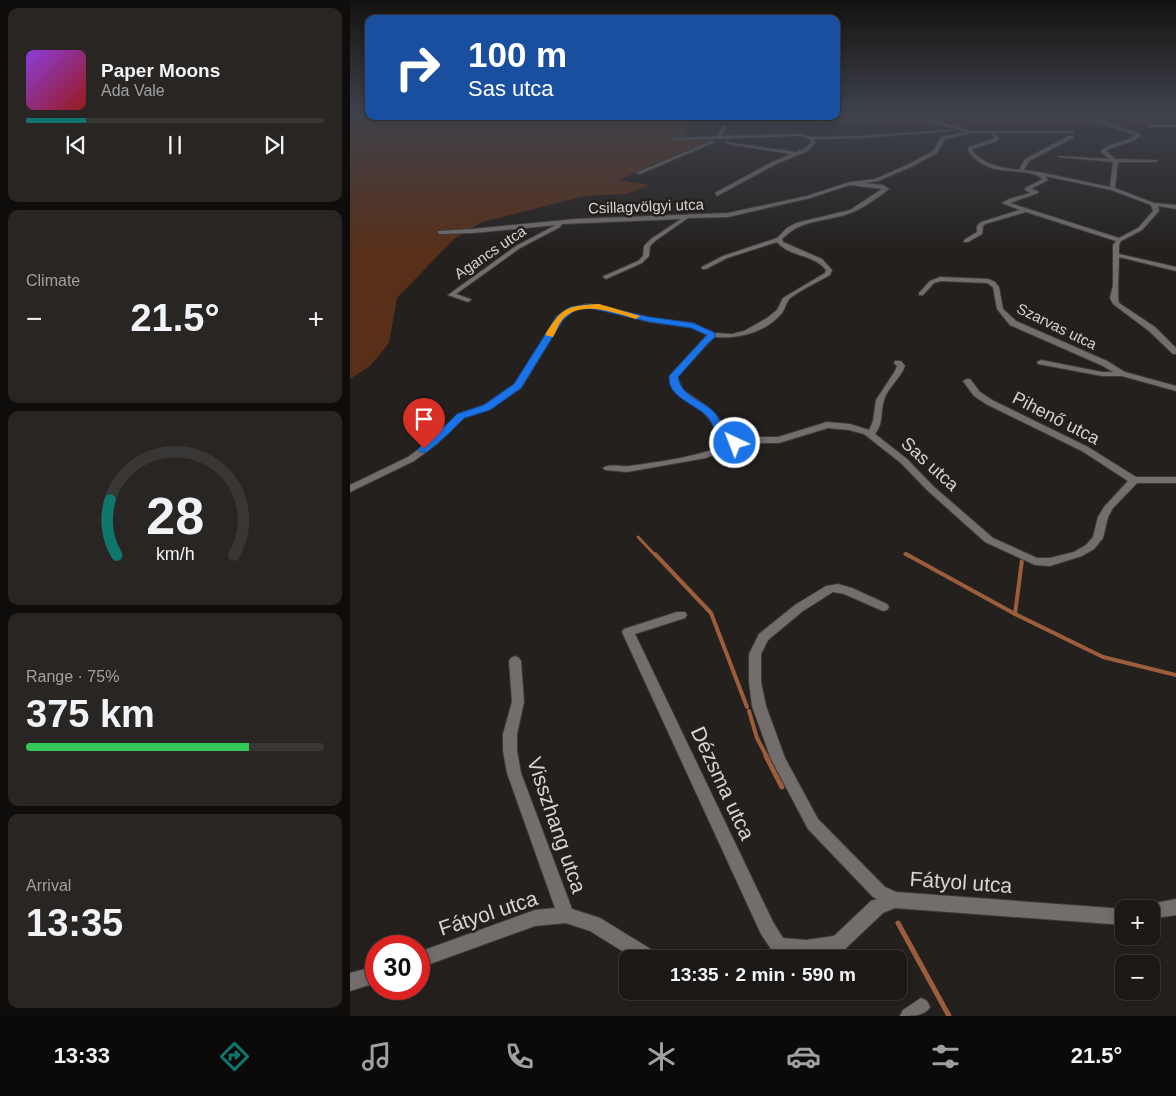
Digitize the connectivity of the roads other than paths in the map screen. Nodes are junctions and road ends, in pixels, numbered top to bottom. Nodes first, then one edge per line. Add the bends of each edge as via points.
1 (672, 158) edge
2 (786, 158) edge
3 (921, 158) edge
4 (978, 158) edge
5 (1030, 158) edge
6 (1087, 158) edge
7 (1112, 158) edge
8 (1115, 161) junction
9 (1156, 161) dead end
10 (1021, 171) junction
11 (638, 173) dead end
12 (1033, 173) junction
13 (850, 183) junction
14 (1112, 189) junction
15 (716, 194) dead end
16 (1152, 204) junction
17 (1176, 208) edge
18 (1025, 210) junction
19 (685, 217) junction
20 (560, 222) junction
21 (440, 232) dead end
22 (779, 239) junction
23 (1119, 240) junction
24 (966, 241) dead end
25 (1117, 255) junction
26 (704, 268) dead end
27 (1176, 269) edge
28 (606, 277) dead end
29 (921, 294) dead end
30 (468, 300) dead end
31 (712, 335) junction
32 (1176, 352) edge
33 (1041, 362) dead end
34 (898, 363) dead end
35 (1122, 374) junction
36 (967, 381) dead end
37 (1176, 389) edge
38 (871, 434) junction
39 (735, 440) junction
40 (608, 468) dead end
41 (1134, 480) junction
42 (1176, 480) edge
43 (350, 489) edge
44 (883, 607) dead end
45 (681, 615) dead end
46 (515, 660) dead end
47 (895, 900) junction
48 (1176, 907) edge
49 (1160, 910) edge
50 (566, 914) junction
51 (1115, 915) edge
52 (838, 944) junction
53 (636, 950) edge
54 (828, 950) edge
55 (430, 956) edge
56 (365, 978) edge
57 (350, 982) edge

1 - 11 street
2 - 15 street
3 - 13 street via 880,178
4 - 10 street via 996,169
5 - 10 street
6 - 8 street
7 - 8 street
8 - 9 street
8 - 14 street
10 - 12 street
12 - 14 street
12 - 18 street via 1046,179 1027,189 1036,192 1006,203
13 - 19 street, Csillagvölgyi utca via 732,214
13 - 22 street via 886,189 852,211 789,228
14 - 16 street
16 - 17 street
16 - 23 street via 1156,211 1140,229
18 - 23 street
18 - 24 street via 983,223 980,233
19 - 20 street, Csillagvölgyi utca
19 - 28 street via 647,246 646,256 640,262
20 - 21 street, Csillagvölgyi utca
20 - 30 street, Agancs utca via 518,247 451,295
22 - 26 street via 725,257
22 - 31 street via 787,247 826,266 828,274 789,296 776,315 755,329 732,336
23 - 25 street
25 - 27 street
25 - 32 street via 1113,298 1116,304 1152,329
29 - 35 street, Szarvas utca via 932,282 940,279 994,283 1000,309 1013,323
31 - 39 street via 673,377 674,384 711,414 721,430
31 - 43 street via 693,326 650,320 604,308 573,308 560,318 518,386 487,408 461,416 411,459
33 - 35 street via 1102,374
34 - 38 street via 901,366 898,375 880,402 879,420
35 - 37 street, Szarvas utca
36 - 41 street, Pihenő utca via 989,402 1085,449
38 - 39 street, Sas utca via 850,427 827,425 779,440
38 - 41 street, Sas utca via 989,540 1035,560 1050,562 1090,548 1098,538 1109,507
39 - 40 street via 735,443 706,455 627,469
41 - 42 street
44 - 47 street via 838,588 830,589 799,608 763,637 755,654 756,690 778,759 813,824 879,892
45 - 52 street, Dézsma utca via 628,632 763,919 778,946 806,948
46 - 50 street, Visszhang utca via 518,702 510,734 514,773
47 - 51 street, Fátyol utca
47 - 52 street, Fátyol utca via 877,907
48 - 49 street
50 - 53 street, Fátyol utca via 594,924
50 - 55 street, Fátyol utca via 535,918
52 - 54 street, Fátyol utca
56 - 57 street

